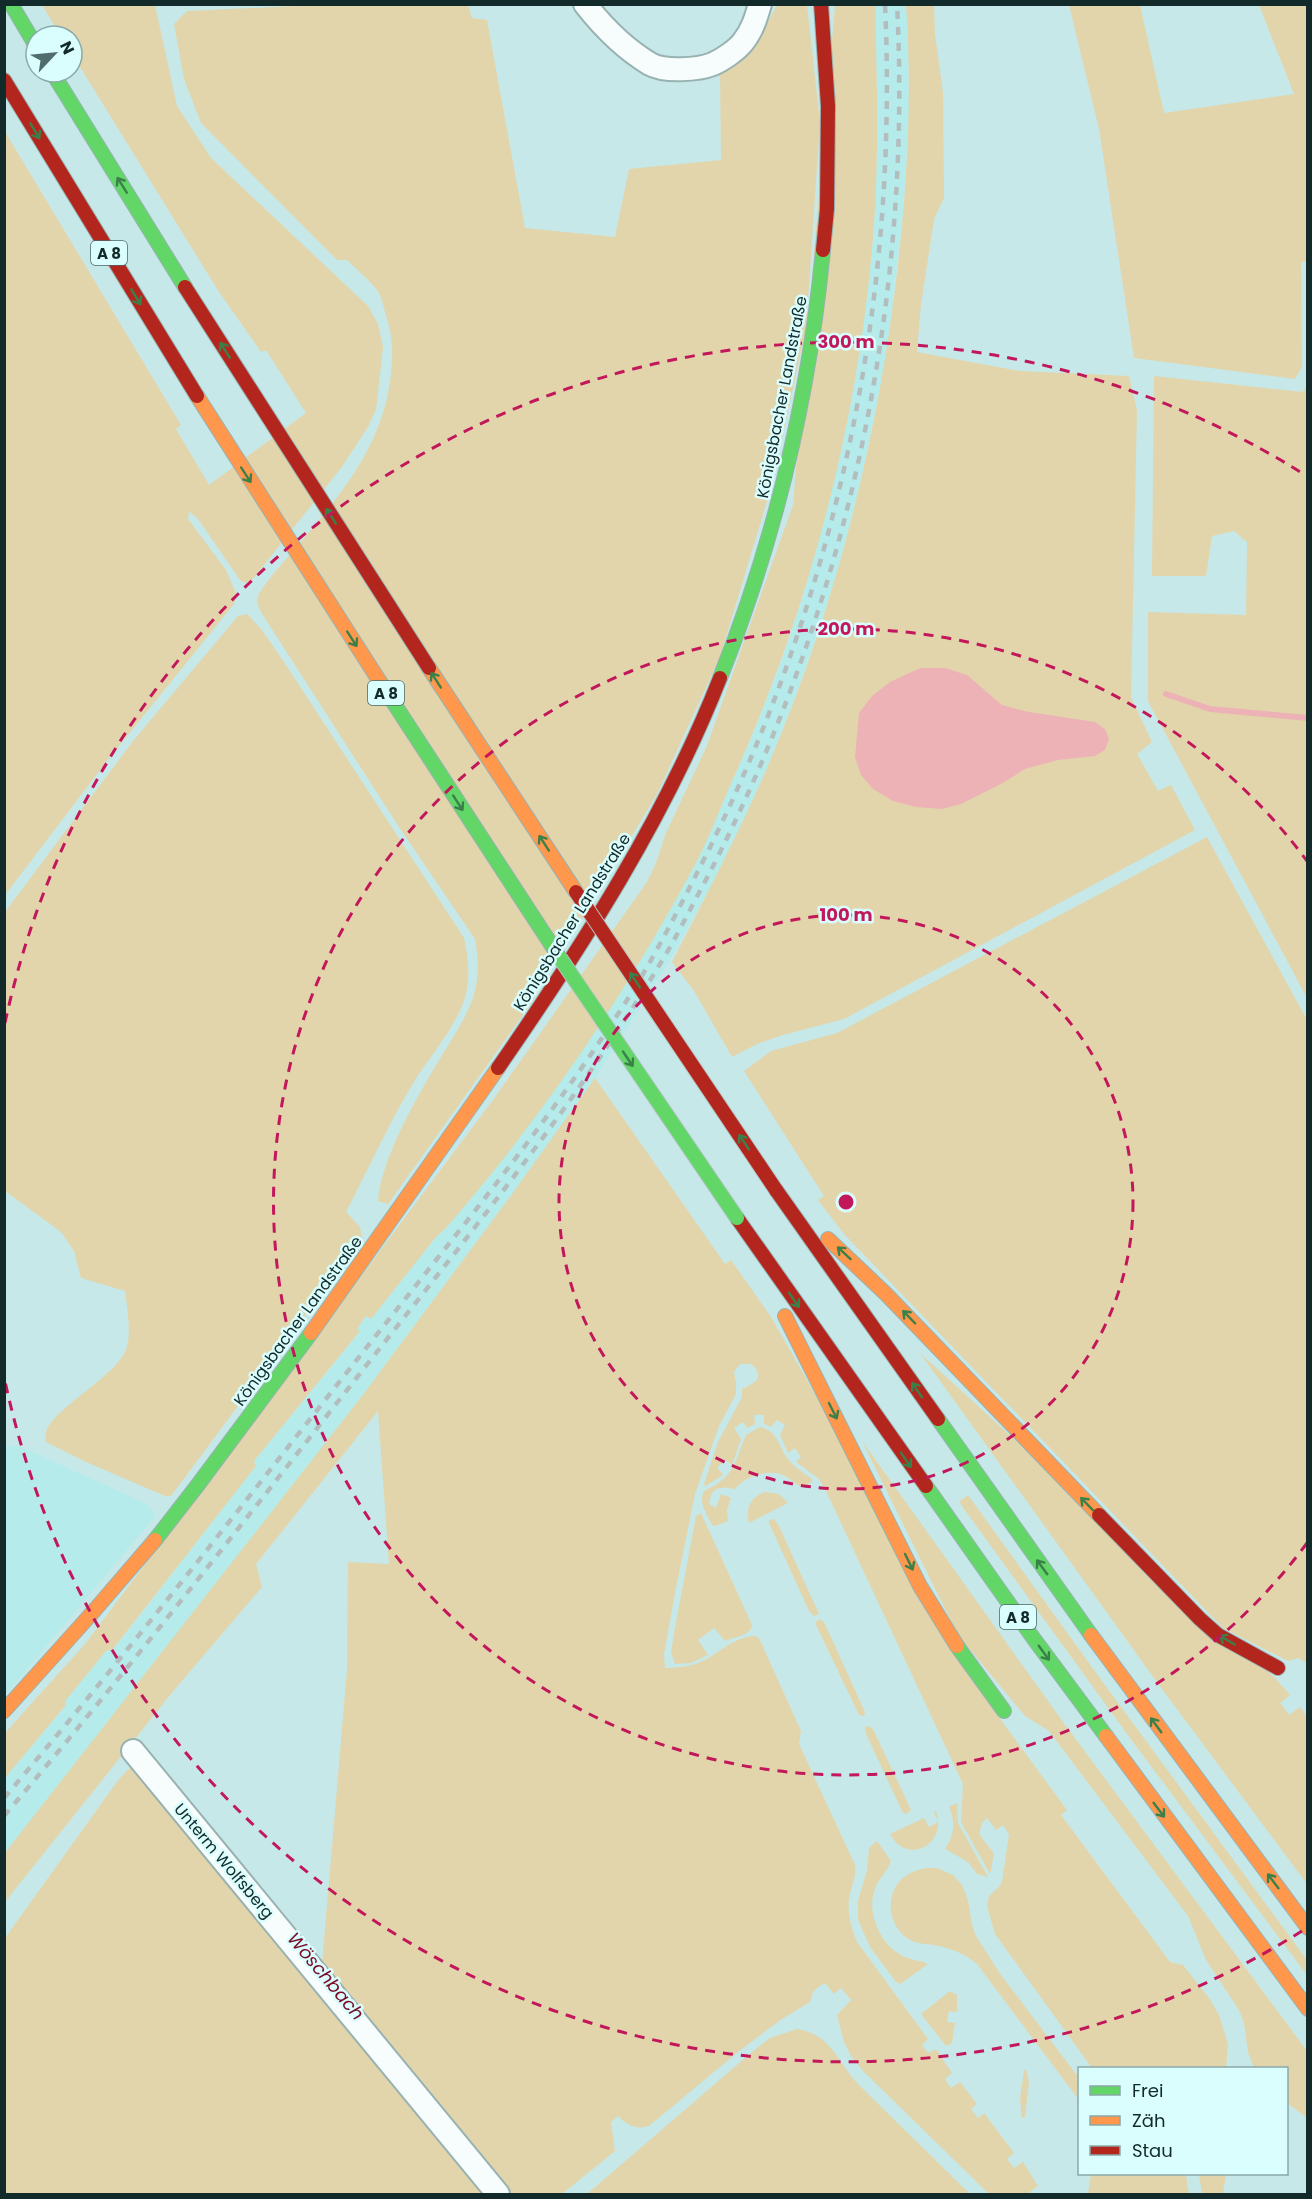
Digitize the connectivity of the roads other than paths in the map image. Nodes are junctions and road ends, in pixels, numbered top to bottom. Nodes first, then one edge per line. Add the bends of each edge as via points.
1 (11, 4) edge
2 (585, 4) edge
3 (760, 4) edge
4 (821, 4) edge
5 (24, 26) edge
6 (4, 80) edge
7 (59, 84) edge
8 (777, 1190) junction
9 (737, 1218) junction
10 (1278, 1668) dead end
11 (4, 1711) edge
12 (1004, 1711) dead end
13 (133, 1751) dead end
14 (1308, 1928) edge
15 (1308, 2009) edge
16 (498, 2194) edge

1 - 5 main road
2 - 3 street via 601,24 652,65 681,70 713,64 742,44 753,27
4 - 11 main road, Königsbacher Landstraße via 828,79 828,173 823,259 807,375 773,526 731,653 689,752 620,882 582,943 382,1233 178,1510
6 -> 9 main road, A 8, bridge via 215,426 417,740
8 -> 7 main road, bridge via 452,705
10 -> 8 main road via 1218,1635 1200,1619 886,1294
14 -> 8 main road via 1060,1592
9 -> 12 main road via 920,1586
9 -> 15 main road, A 8 via 1034,1639
13 - 16 street, Unterm Wolfsberg

